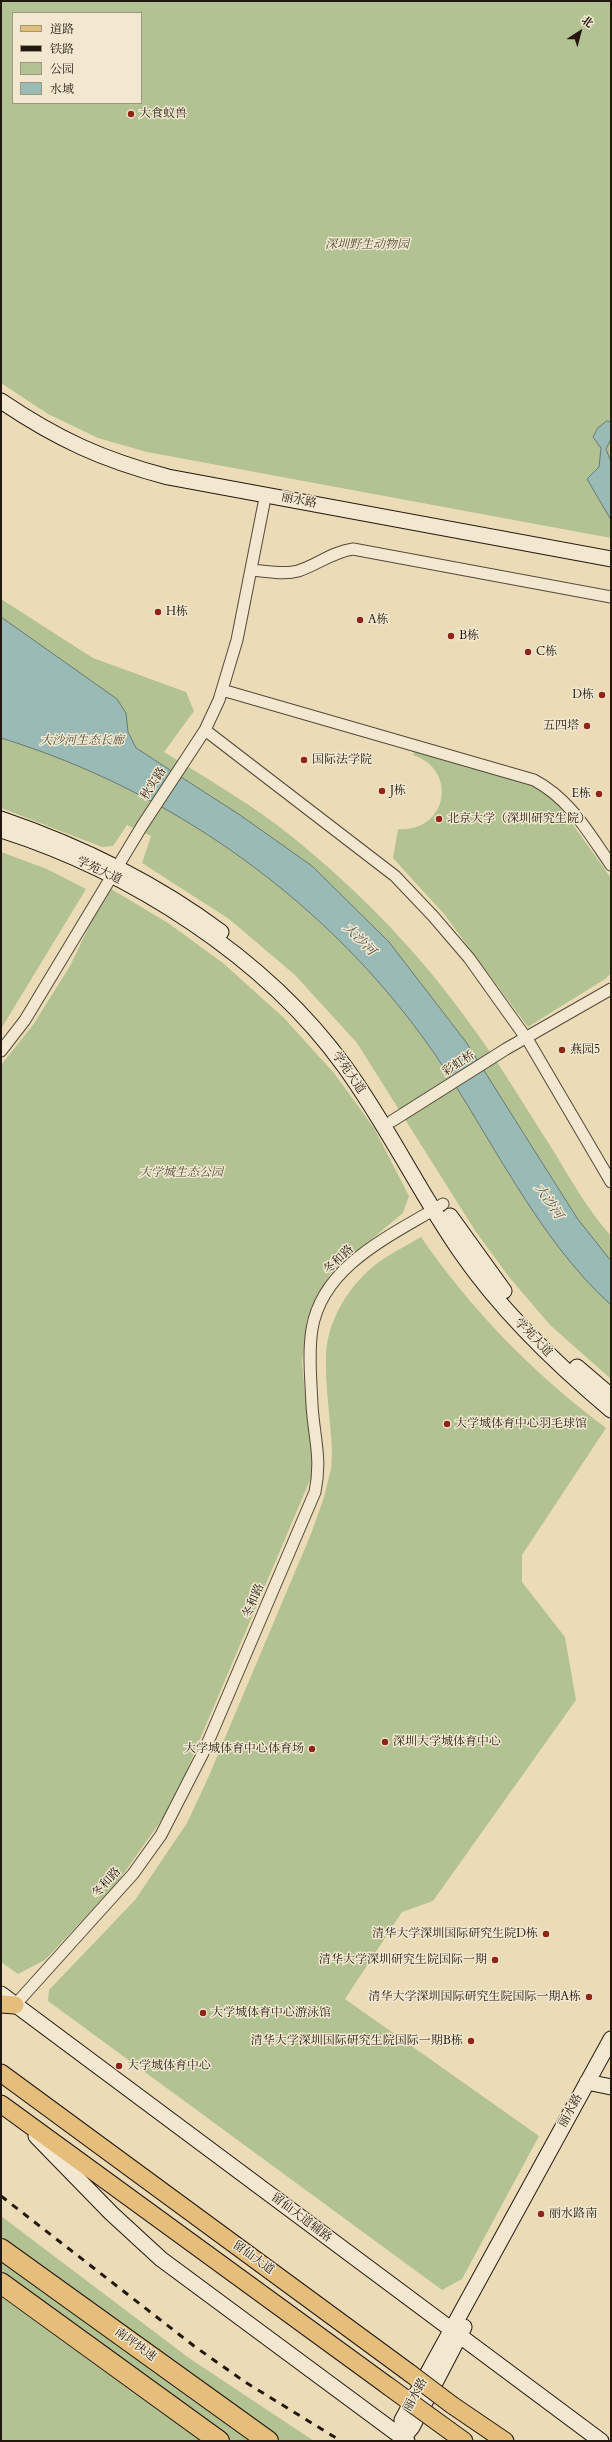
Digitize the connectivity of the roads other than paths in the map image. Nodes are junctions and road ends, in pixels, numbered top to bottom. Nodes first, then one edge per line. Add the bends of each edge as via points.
1 (1, 401) edge
2 (1, 410) edge
3 (264, 503) junction
4 (611, 559) edge
5 (611, 569) edge
6 (251, 570) junction
7 (611, 598) edge
8 (222, 690) junction
9 (205, 730) junction
10 (1, 819) edge
11 (1, 830) edge
12 (611, 865) edge
13 (114, 872) junction
14 (611, 989) edge
15 (526, 1038) junction
16 (1, 1051) edge
17 (392, 1121) junction
18 (611, 1182) edge
19 (439, 1207) junction
20 (611, 1396) edge
21 (611, 1410) edge
22 (1, 1994) edge
23 (6, 2005) edge
24 (611, 2039) edge
25 (611, 2060) edge
26 (1, 2073) edge
27 (599, 2085) edge
28 (1, 2104) edge
29 (1, 2249) edge
30 (1, 2283) edge
31 (454, 2336) junction
32 (405, 2439) edge
33 (218, 2441) edge
34 (268, 2441) edge
35 (464, 2441) edge
36 (505, 2441) edge
37 (584, 2441) edge
38 (601, 2441) edge

1 - 4 main road, 丽水路 via 63,439 99,456 168,477
2 - 3 main road, 丽水路 via 58,445 97,464 168,485
3 - 5 main road, 丽水路
3 - 6 street, 秋实路
6 - 7 street via 298,571 338,551 353,549
6 - 8 street, 秋实路 via 237,640
8 - 9 street, 秋实路
8 - 12 street via 534,780 561,797 572,809
9 - 13 street, 秋实路
9 - 15 street via 395,876 469,958
10 - 13 main road, 学苑大道 via 50,837
11 - 13 main road, 学苑大道
13 - 16 street, 秋实路 via 25,1020
13 - 17 main road, 学苑大道 via 189,909 268,969 310,1010 348,1054
13 - 19 main road, 学苑大道 via 216,940 256,972 299,1014 346,1067
14 - 15 street, 彩虹桥
15 - 17 street, 彩虹桥
15 - 18 street
17 - 19 main road, 学苑大道
19 - 20 main road, 学苑大道 via 516,1306 554,1346
19 - 21 main road, 学苑大道 via 474,1269 519,1323 567,1372
19 - 23 street, 冬和路 via 361,1256 343,1271 327,1291 312,1330 310,1366 320,1471 315,1492 205,1749 161,1835 133,1874
22 - 23 main road, 留仙大道辅路
23 - 31 main road, 留仙大道辅路
24 - 27 main road, 丽水路
25 - 27 main road, 丽水路
26 - 36 main road, 留仙大道, bridge via 452,2405
27 - 31 main road, 丽水路
28 - 32 main road via 161,2259
28 - 35 main road, 留仙大道, bridge
29 - 34 highway, 南坪快速
30 - 33 highway
31 - 32 main road, 丽水路 via 402,2420
31 - 37 main road, 留仙大道辅路
31 - 38 main road, 留仙大道辅路 via 483,2353

